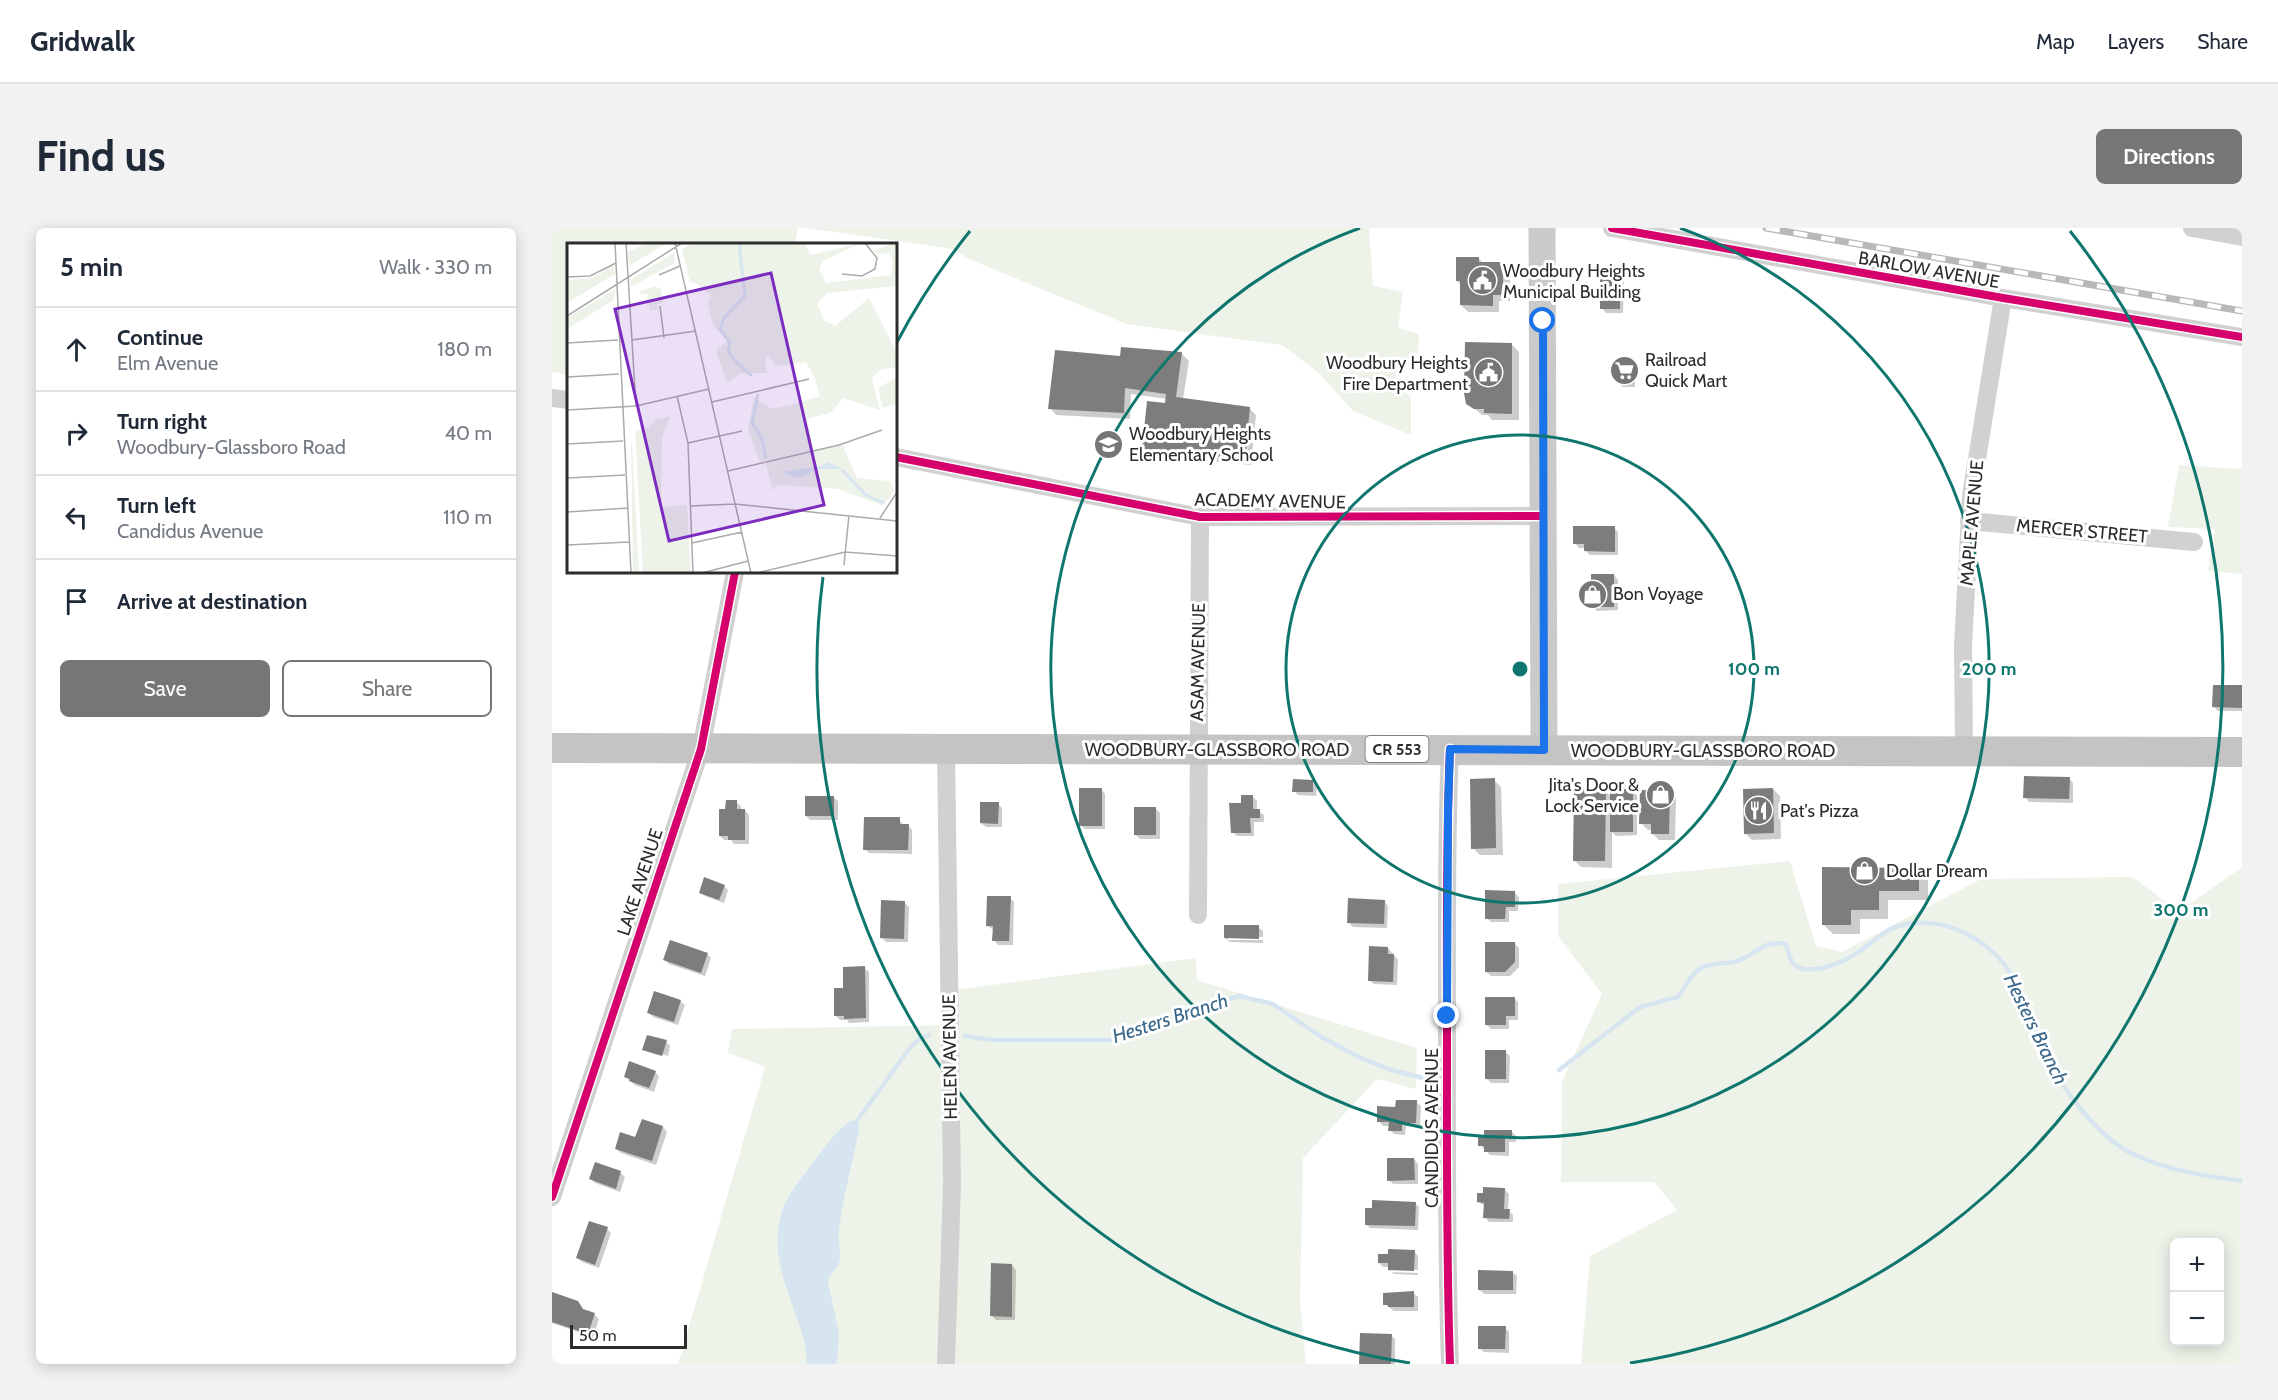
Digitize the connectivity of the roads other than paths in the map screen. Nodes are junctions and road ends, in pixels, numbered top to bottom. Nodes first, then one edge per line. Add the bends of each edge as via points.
1 (1542, 228) edge
2 (1612, 228) edge
3 (2192, 228) edge
4 (2242, 237) edge
5 (2002, 298) junction
6 (2242, 337) edge
7 (552, 398) edge
8 (567, 400) edge
9 (897, 457) edge
10 (1542, 516) junction
11 (1200, 517) junction
12 (1969, 521) junction
13 (2194, 542) dead end
14 (735, 573) edge
15 (552, 748) edge
16 (701, 749) junction
17 (1450, 749) junction
18 (946, 750) junction
19 (1197, 750) junction
20 (1544, 750) junction
21 (1964, 750) junction
22 (2242, 752) edge
23 (1198, 915) dead end
24 (552, 1197) edge
25 (946, 1364) edge
26 (1450, 1364) edge

1 - 10 main road
2 - 5 street, BARLOW AVENUE
3 - 4 street
5 - 6 street, BARLOW AVENUE
5 - 12 street, MAPLE AVENUE
7 - 8 street
9 - 11 street, ACADEMY AVENUE
10 - 11 street, ACADEMY AVENUE
10 - 20 main road
11 - 19 street, ASAM AVENUE
12 - 13 street, MERCER STREET
12 - 21 street, MAPLE AVENUE via 1963,646
14 - 16 street, LAKE AVENUE
15 - 16 main road, WOODBURY-GLASSBORO ROAD / CR 553
16 - 18 main road, WOODBURY-GLASSBORO ROAD / CR 553
16 - 24 street, LAKE AVENUE
17 - 19 main road, WOODBURY-GLASSBORO ROAD / CR 553
17 - 20 main road, WOODBURY-GLASSBORO ROAD / CR 553
17 - 26 street, CANDIDUS AVENUE
18 - 19 main road, WOODBURY-GLASSBORO ROAD / CR 553
18 - 25 street, HELEN AVENUE via 952,1185
19 - 23 street, ASAM AVENUE
20 - 21 main road, WOODBURY-GLASSBORO ROAD / CR 553
21 - 22 main road, WOODBURY-GLASSBORO ROAD / CR 553

